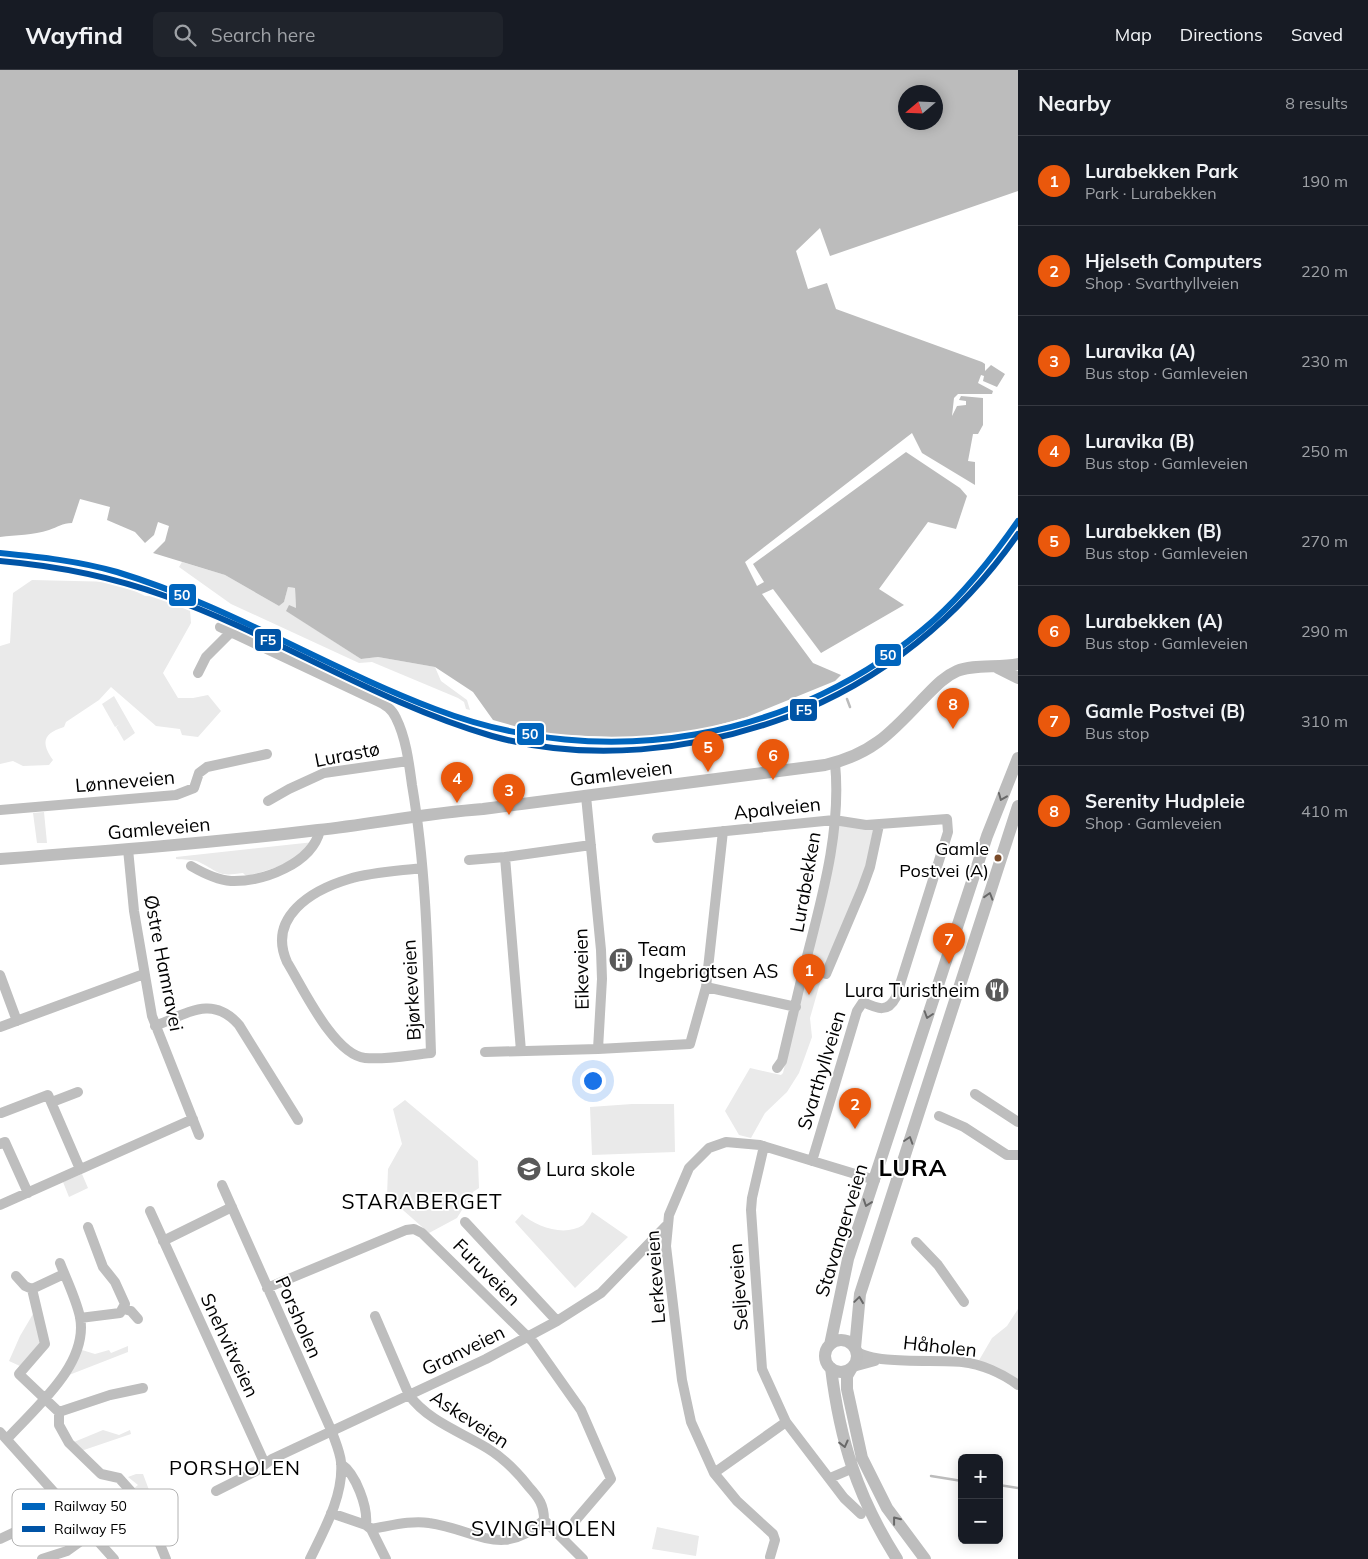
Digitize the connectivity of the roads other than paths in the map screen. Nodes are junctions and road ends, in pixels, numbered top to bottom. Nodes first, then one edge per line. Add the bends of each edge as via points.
1 (220, 627) dead end
2 (231, 632) junction
3 (1018, 664) edge
4 (998, 668) junction
5 (198, 672) dead end
6 (1018, 678) edge
7 (267, 754) dead end
8 (1018, 758) edge
9 (408, 761) junction
10 (835, 763) junction
11 (586, 796) junction
12 (268, 801) dead end
13 (1018, 806) edge
14 (0, 810) edge
15 (417, 818) junction
16 (834, 820) junction
17 (879, 825) junction
18 (320, 830) junction
19 (723, 832) junction
20 (657, 838) dead end
21 (591, 845) junction
22 (128, 849) junction
23 (506, 857) junction
24 (0, 859) edge
25 (469, 860) dead end
26 (191, 866) dead end
27 (422, 868) junction
28 (0, 974) edge
29 (144, 974) junction
30 (826, 974) dead end
31 (706, 988) junction
32 (796, 1007) junction
33 (874, 1007) joint
34 (17, 1021) junction
35 (155, 1026) junction
36 (0, 1027) edge
37 (598, 1049) junction
38 (521, 1051) junction
39 (486, 1052) dead end
40 (777, 1068) dead end
41 (78, 1092) dead end
42 (975, 1094) dead end
43 (52, 1102) junction
44 (1, 1113) edge
45 (939, 1116) dead end
46 (193, 1119) junction
47 (298, 1120) dead end
48 (1018, 1122) edge
49 (199, 1135) dead end
50 (0, 1144) edge
51 (764, 1146) junction
52 (1018, 1155) edge
53 (812, 1161) junction
54 (80, 1169) junction
55 (875, 1180) junction
56 (222, 1185) dead end
57 (28, 1193) junction
58 (0, 1205) edge
59 (232, 1207) junction
60 (150, 1211) dead end
61 (465, 1222) dead end
62 (666, 1226) junction
63 (88, 1227) dead end
64 (163, 1241) junction
65 (916, 1242) dead end
66 (60, 1263) dead end
67 (64, 1274) junction
68 (16, 1276) dead end
69 (267, 1288) junction
70 (32, 1289) junction
71 (964, 1302) dead end
72 (124, 1309) junction
73 (375, 1316) dead end
74 (80, 1318) junction
75 (138, 1319) dead end
76 (558, 1321) junction
77 (528, 1338) junction
78 (830, 1345) junction
79 (855, 1350) junction
80 (884, 1359) junction
81 (830, 1368) junction
82 (852, 1368) junction
83 (1018, 1385) edge
84 (143, 1388) dead end
85 (409, 1395) junction
86 (45, 1397) junction
87 (59, 1412) junction
88 (786, 1422) junction
89 (332, 1432) junction
90 (4, 1435) edge
91 (265, 1464) junction
92 (341, 1464) junction
93 (851, 1469) junction
94 (714, 1472) junction
95 (623, 1478) dead end
96 (830, 1478) junction
97 (612, 1479) junction
98 (53, 1489) edge
99 (129, 1489) edge
100 (216, 1491) dead end
101 (331, 1513) junction
102 (861, 1514) dead end
103 (544, 1520) junction
104 (575, 1521) dead end
105 (369, 1527) junction
106 (12, 1533) edge
107 (0, 1539) edge
108 (76, 1546) edge
109 (103, 1546) edge
110 (161, 1546) edge
111 (62, 1556) edge
112 (770, 1557) dead end
113 (42, 1559) edge
114 (114, 1559) edge
115 (166, 1559) edge
116 (310, 1559) edge
117 (386, 1559) edge
118 (583, 1559) edge
119 (897, 1559) edge
120 (925, 1559) edge

1 - 2 street, Lurastø
2 - 5 street via 206,657
2 - 9 street, Lurastø via 389,708 402,732
3 - 4 main road, Gamleveien
4 - 6 main road, Gamleveien
4 - 10 main road, Gamleveien via 970,668 946,677 882,741 858,755
7 - 14 street, Lønneveien via 207,767 199,773 194,788 176,795
8 -> 55 main road, Stavangerveien via 987,836
9 - 12 street, Lurastø via 324,773
9 - 15 street, Lurastø
10 - 11 main road, Gamleveien
10 - 16 street, Lurabekken
11 - 15 main road, Gamleveien
11 - 21 street, Eikeveien
79 -> 13 main road, Stavangerveien via 860,1294
15 - 18 main road, Gamleveien
15 - 27 street, Bjørkeveien
16 - 17 street, Apalveien
16 - 19 street, Apalveien
16 - 32 street, Lurabekken via 831,853
17 - 30 street via 870,867
17 - 33 street, Apalveien via 947,819 948,832 896,998 887,1009
18 - 22 main road, Gamleveien
18 - 26 street via 307,854 260,878 218,879
19 - 20 street, Apalveien
19 - 31 street, Apalveien
21 - 23 street
21 - 37 street, Eikeveien via 602,979
22 - 24 main road, Gamleveien
22 - 29 street, Østre Hamravei
23 - 25 street
23 - 38 street
27 - 27 street, Bjørkeveien via 362,876 331,886 316,893 288,917 282,947 287,962 336,1042 351,1054 363,1058 431,1054
28 - 34 street
29 - 34 street
29 - 35 street, Østre Hamravei
31 - 32 street
31 - 37 street, Apalveien via 690,1044
32 - 40 street, Lurabekken via 782,1061
33 - 53 street, Svarthyllveien via 863,1002 856,1011
34 - 36 street
35 - 46 street, Østre Hamravei
35 - 47 street via 207,1007 230,1014
37 - 38 street
38 - 39 street
41 - 43 street
42 - 48 street
43 - 44 street via 48,1095
43 - 54 street
45 - 52 street via 964,1127 1007,1155
46 - 49 street, Østre Hamravei
46 - 54 street
50 - 57 street via 5,1142
51 - 53 street, Lerkeveien
51 - 62 street, Lerkeveien via 726,1142 698,1157 689,1168
51 - 88 street, Seljeveien via 752,1198 760,1357 768,1384
53 - 55 street, Lerkeveien
54 - 57 street
55 -> 78 main road, Stavangerveien via 848,1259
56 - 59 street, Porsholen
57 - 58 street
59 - 64 street
59 - 69 street, Porsholen
60 - 64 street, Snehvitveien
61 - 76 street
62 - 76 street, Granveien via 601,1293
62 - 94 street, Lerkeveien via 685,1398 699,1444
63 - 72 street via 103,1267 120,1292
64 - 91 street, Snehvitveien
65 - 71 street via 938,1265
66 - 67 street
67 - 70 street
67 - 74 street
68 - 70 street
69 - 77 street, Furuveien via 414,1229 422,1233
69 - 89 street, Porsholen
70 - 86 street via 45,1344 19,1374
72 - 74 street via 120,1313
72 - 75 street
73 - 85 street, Granveien
74 - 86 street via 81,1333 73,1362
76 - 77 street, Granveien
77 - 85 street, Granveien
77 - 97 street, Furuveien via 581,1410
78 - 79 main road via 844,1340
78 - 81 main road via 826,1356
79 - 80 street, Håholen via 863,1356
79 - 82 main road via 856,1362
80 - 82 street, Håholen
80 - 83 street, Håholen via 963,1362 989,1369
81 - 82 main road via 843,1372
81 -> 93 main road
120 -> 82 main road via 887,1508 862,1458 847,1389 847,1376
84 - 87 street
85 - 89 street, Granveien
85 - 103 street, Askeveien via 428,1414 489,1449 508,1465 543,1504
86 - 87 street
86 - 90 street
87 - 99 street via 59,1425 69,1443 102,1474 119,1478
88 - 94 street
88 - 96 street, Seljeveien
89 - 91 street
89 - 92 street, Porsholen
90 - 98 street
91 - 100 street via 256,1472
92 - 101 street, Porsholen
92 - 105 street, Porsholen via 349,1469
93 - 96 street
93 - 119 main road
94 - 112 street, Lerkeveien via 737,1501 773,1534
95 - 97 street
96 - 102 street, Seljeveien
97 - 104 street via 590,1496
101 - 105 street
101 - 116 street, Porsholen
103 - 105 street via 521,1543 504,1547 430,1523
103 - 118 street, Askeveien
105 - 117 street, Porsholen
106 - 107 street
108 - 111 street
109 - 114 street
110 - 115 street
111 - 113 street

